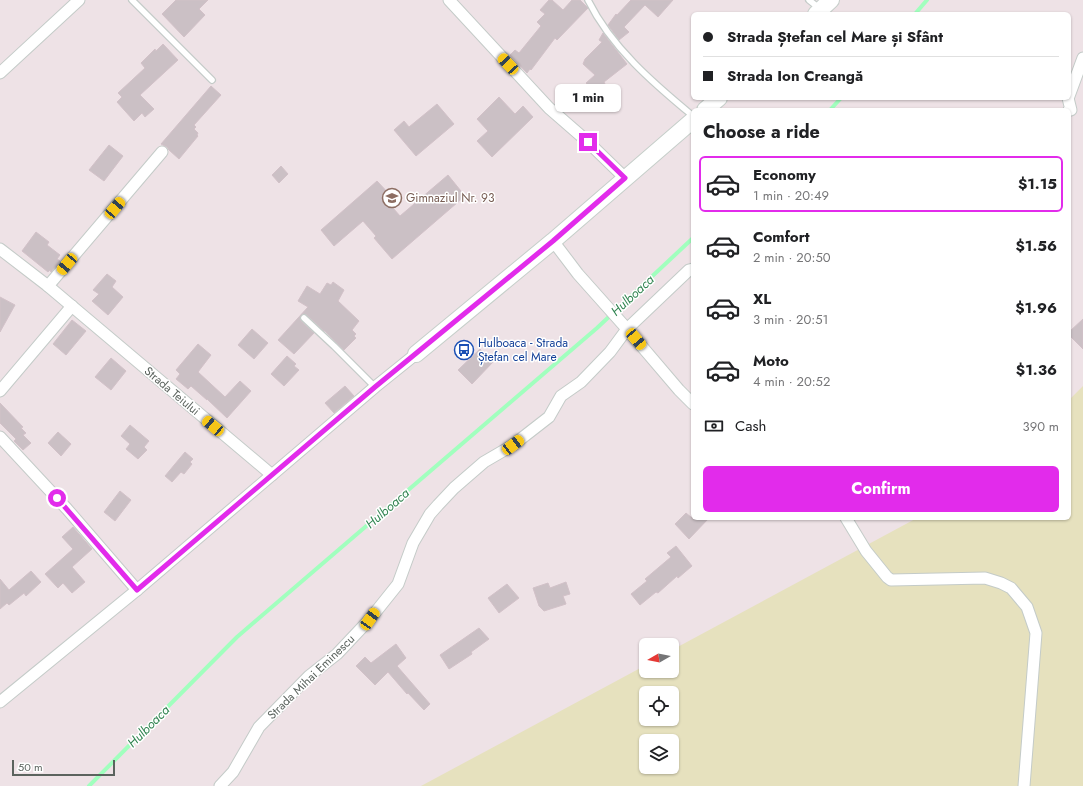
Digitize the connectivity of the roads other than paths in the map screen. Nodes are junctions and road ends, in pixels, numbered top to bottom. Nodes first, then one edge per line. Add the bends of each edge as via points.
1 (79, 0) edge
2 (132, 0) edge
3 (449, 0) edge
4 (588, 0) edge
5 (1083, 58) edge
6 (0, 72) edge
7 (212, 80) dead end
8 (1071, 91) edge
9 (717, 100) edge
10 (707, 108) edge
11 (691, 114) edge
12 (691, 122) edge
13 (162, 152) dead end
14 (625, 178) junction
15 (553, 241) junction
16 (0, 249) edge
17 (691, 269) edge
18 (48, 286) junction
19 (72, 306) junction
20 (304, 318) dead end
21 (624, 325) junction
22 (416, 354) joint
23 (375, 387) junction
24 (0, 391) edge
25 (691, 402) edge
26 (0, 437) edge
27 (272, 475) junction
28 (847, 520) edge
29 (137, 590) junction
30 (0, 702) edge
31 (220, 786) edge
32 (1024, 786) edge

1 - 6 street
2 - 7 lane
3 - 14 street via 549,108
4 - 11 lane via 610,36 641,72
5 - 8 street
9 - 10 street
12 - 14 street
13 - 18 street
14 - 15 street
15 - 21 street via 578,274
15 - 22 street
16 - 18 street, Strada Teiului
17 - 21 street, Strada Mihai Eminescu
18 - 19 street, Strada Teiului
19 - 24 street
19 - 27 street, Strada Teiului
20 - 23 lane
21 - 25 street
21 - 31 street, Strada Mihai Eminescu via 610,352 581,382 561,396 549,418 513,445 484,462 454,488 430,514 413,543 398,584 337,654 309,676 259,727 233,772
22 - 23 street
23 - 27 street
26 - 29 street
27 - 29 street
28 - 32 street via 866,551 891,580 985,578 1001,582 1011,588 1027,607 1036,633
29 - 30 street

